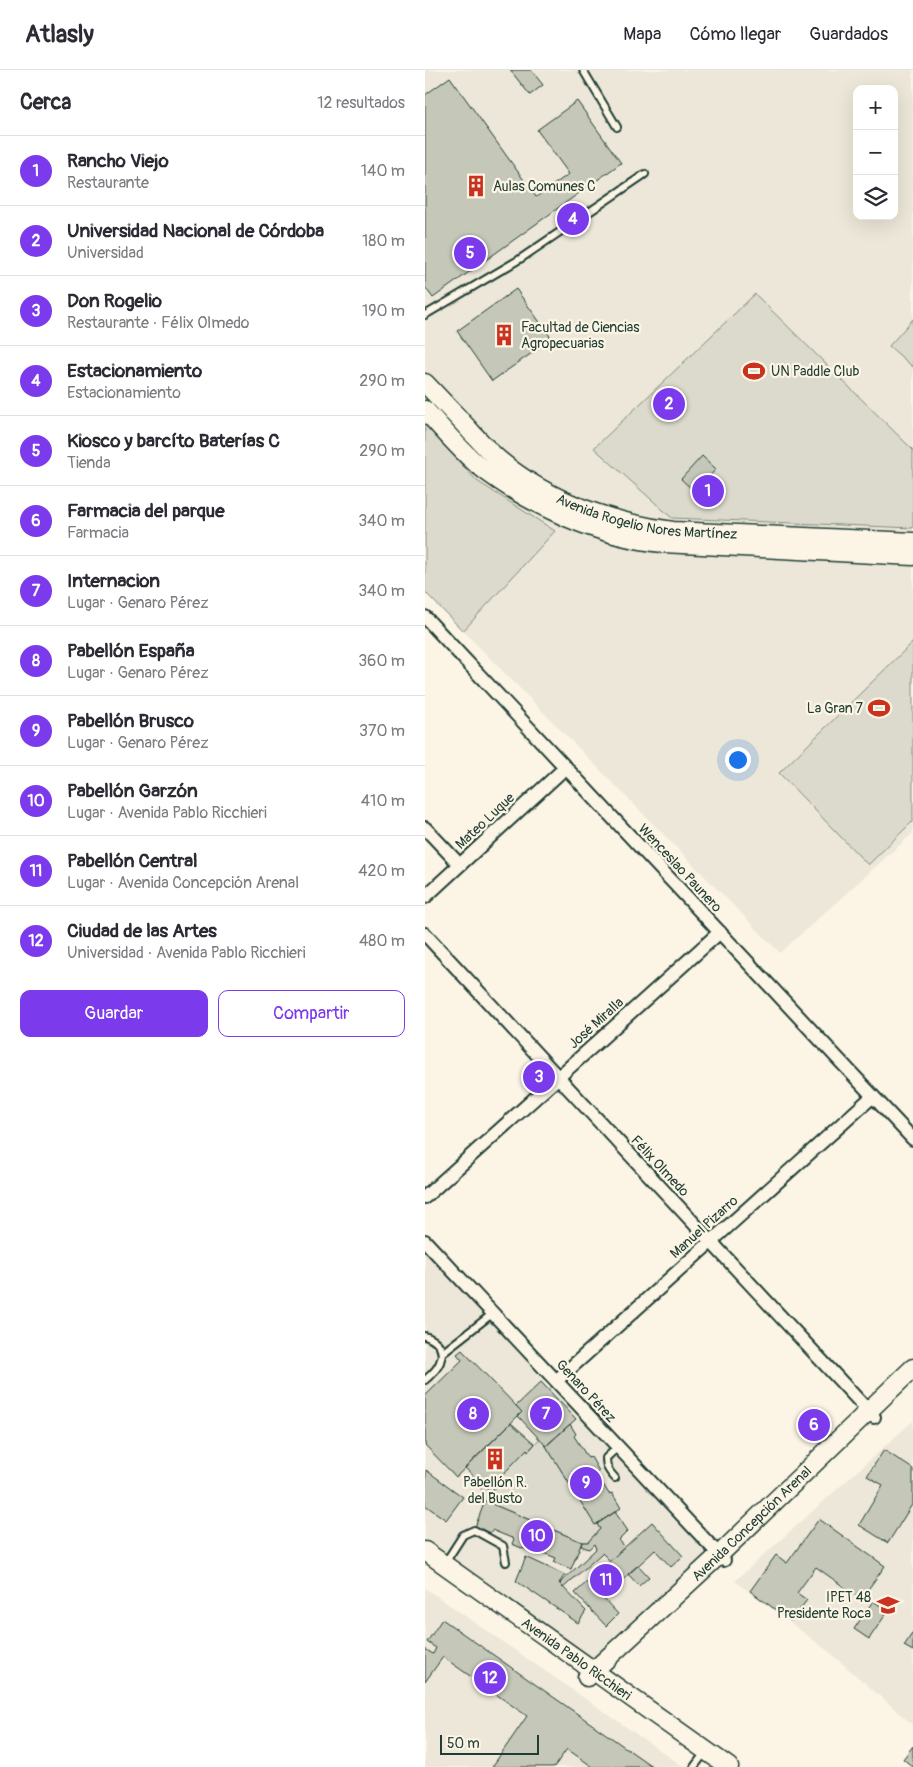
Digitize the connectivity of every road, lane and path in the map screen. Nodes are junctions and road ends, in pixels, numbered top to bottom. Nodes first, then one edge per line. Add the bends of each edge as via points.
1 (583, 70) edge
2 (617, 127) dead end
3 (645, 174) dead end
4 (425, 306) edge
5 (433, 309) junction
6 (425, 315) edge
7 (425, 383) edge
8 (425, 410) edge
9 (913, 542) edge
10 (913, 556) edge
11 (425, 617) edge
12 (566, 768) junction
13 (425, 828) edge
14 (460, 865) junction
15 (425, 897) edge
16 (720, 932) junction
17 (425, 934) edge
18 (558, 1078) junction
19 (873, 1096) junction
20 (913, 1139) edge
21 (425, 1197) edge
22 (425, 1241) edge
23 (710, 1242) junction
24 (492, 1314) junction
25 (425, 1336) edge
26 (442, 1353) junction
27 (913, 1368) edge
28 (425, 1380) edge
29 (913, 1381) edge
30 (556, 1382) junction
31 (871, 1414) junction
32 (618, 1447) junction
33 (615, 1478) dead end
34 (425, 1551) edge
35 (722, 1558) junction
36 (425, 1561) edge
37 (506, 1562) dead end
38 (444, 1564) junction
39 (595, 1677) junction
40 (701, 1764) edge
41 (729, 1767) edge

1 - 2 lane
3 - 5 lane via 520,258
4 - 5 lane
5 - 6 lane
7 - 9 main road, Avenida Rogelio Nores Martínez via 498,460 529,483 602,516 673,531
8 - 10 main road, Avenida Rogelio Nores Martínez via 477,464 503,482 588,526 614,534 647,542
11 - 12 street, Wenceslao Paunero
12 - 14 street, Mateo Luque
12 - 16 street, Wenceslao Paunero
13 - 14 street
14 - 15 street, Mateo Luque
16 - 18 street, José Miralla
16 - 19 street, Wenceslao Paunero
17 - 18 street, Félix Olmedo
18 - 21 street, José Miralla
18 - 23 street, Félix Olmedo
19 - 20 street, Wenceslao Paunero
19 - 23 street, Manuel Pizarro
22 - 24 street, Genaro Pérez
23 - 30 street, Manuel Pizarro
23 - 31 street, Félix Olmedo
24 - 26 lane
24 - 30 street, Genaro Pérez
25 - 26 lane via 438,1345
26 - 28 lane via 439,1366
27 - 31 main road, Avenida Concepción Arenal
29 - 31 main road, Avenida Concepción Arenal
30 - 32 street, Genaro Pérez
31 - 35 main road, Avenida Concepción Arenal
32 - 33 lane via 606,1463
32 - 35 street, Genaro Pérez
34 - 38 main road, Avenida Pablo Ricchieri
35 - 39 main road, Avenida Concepción Arenal
36 - 39 main road, Avenida Pablo Ricchieri
37 - 38 lane via 503,1546 474,1530 463,1535
38 - 39 main road, Avenida Pablo Ricchieri
39 - 40 main road, Avenida Pablo Ricchieri
39 - 41 main road, Avenida Pablo Ricchieri

